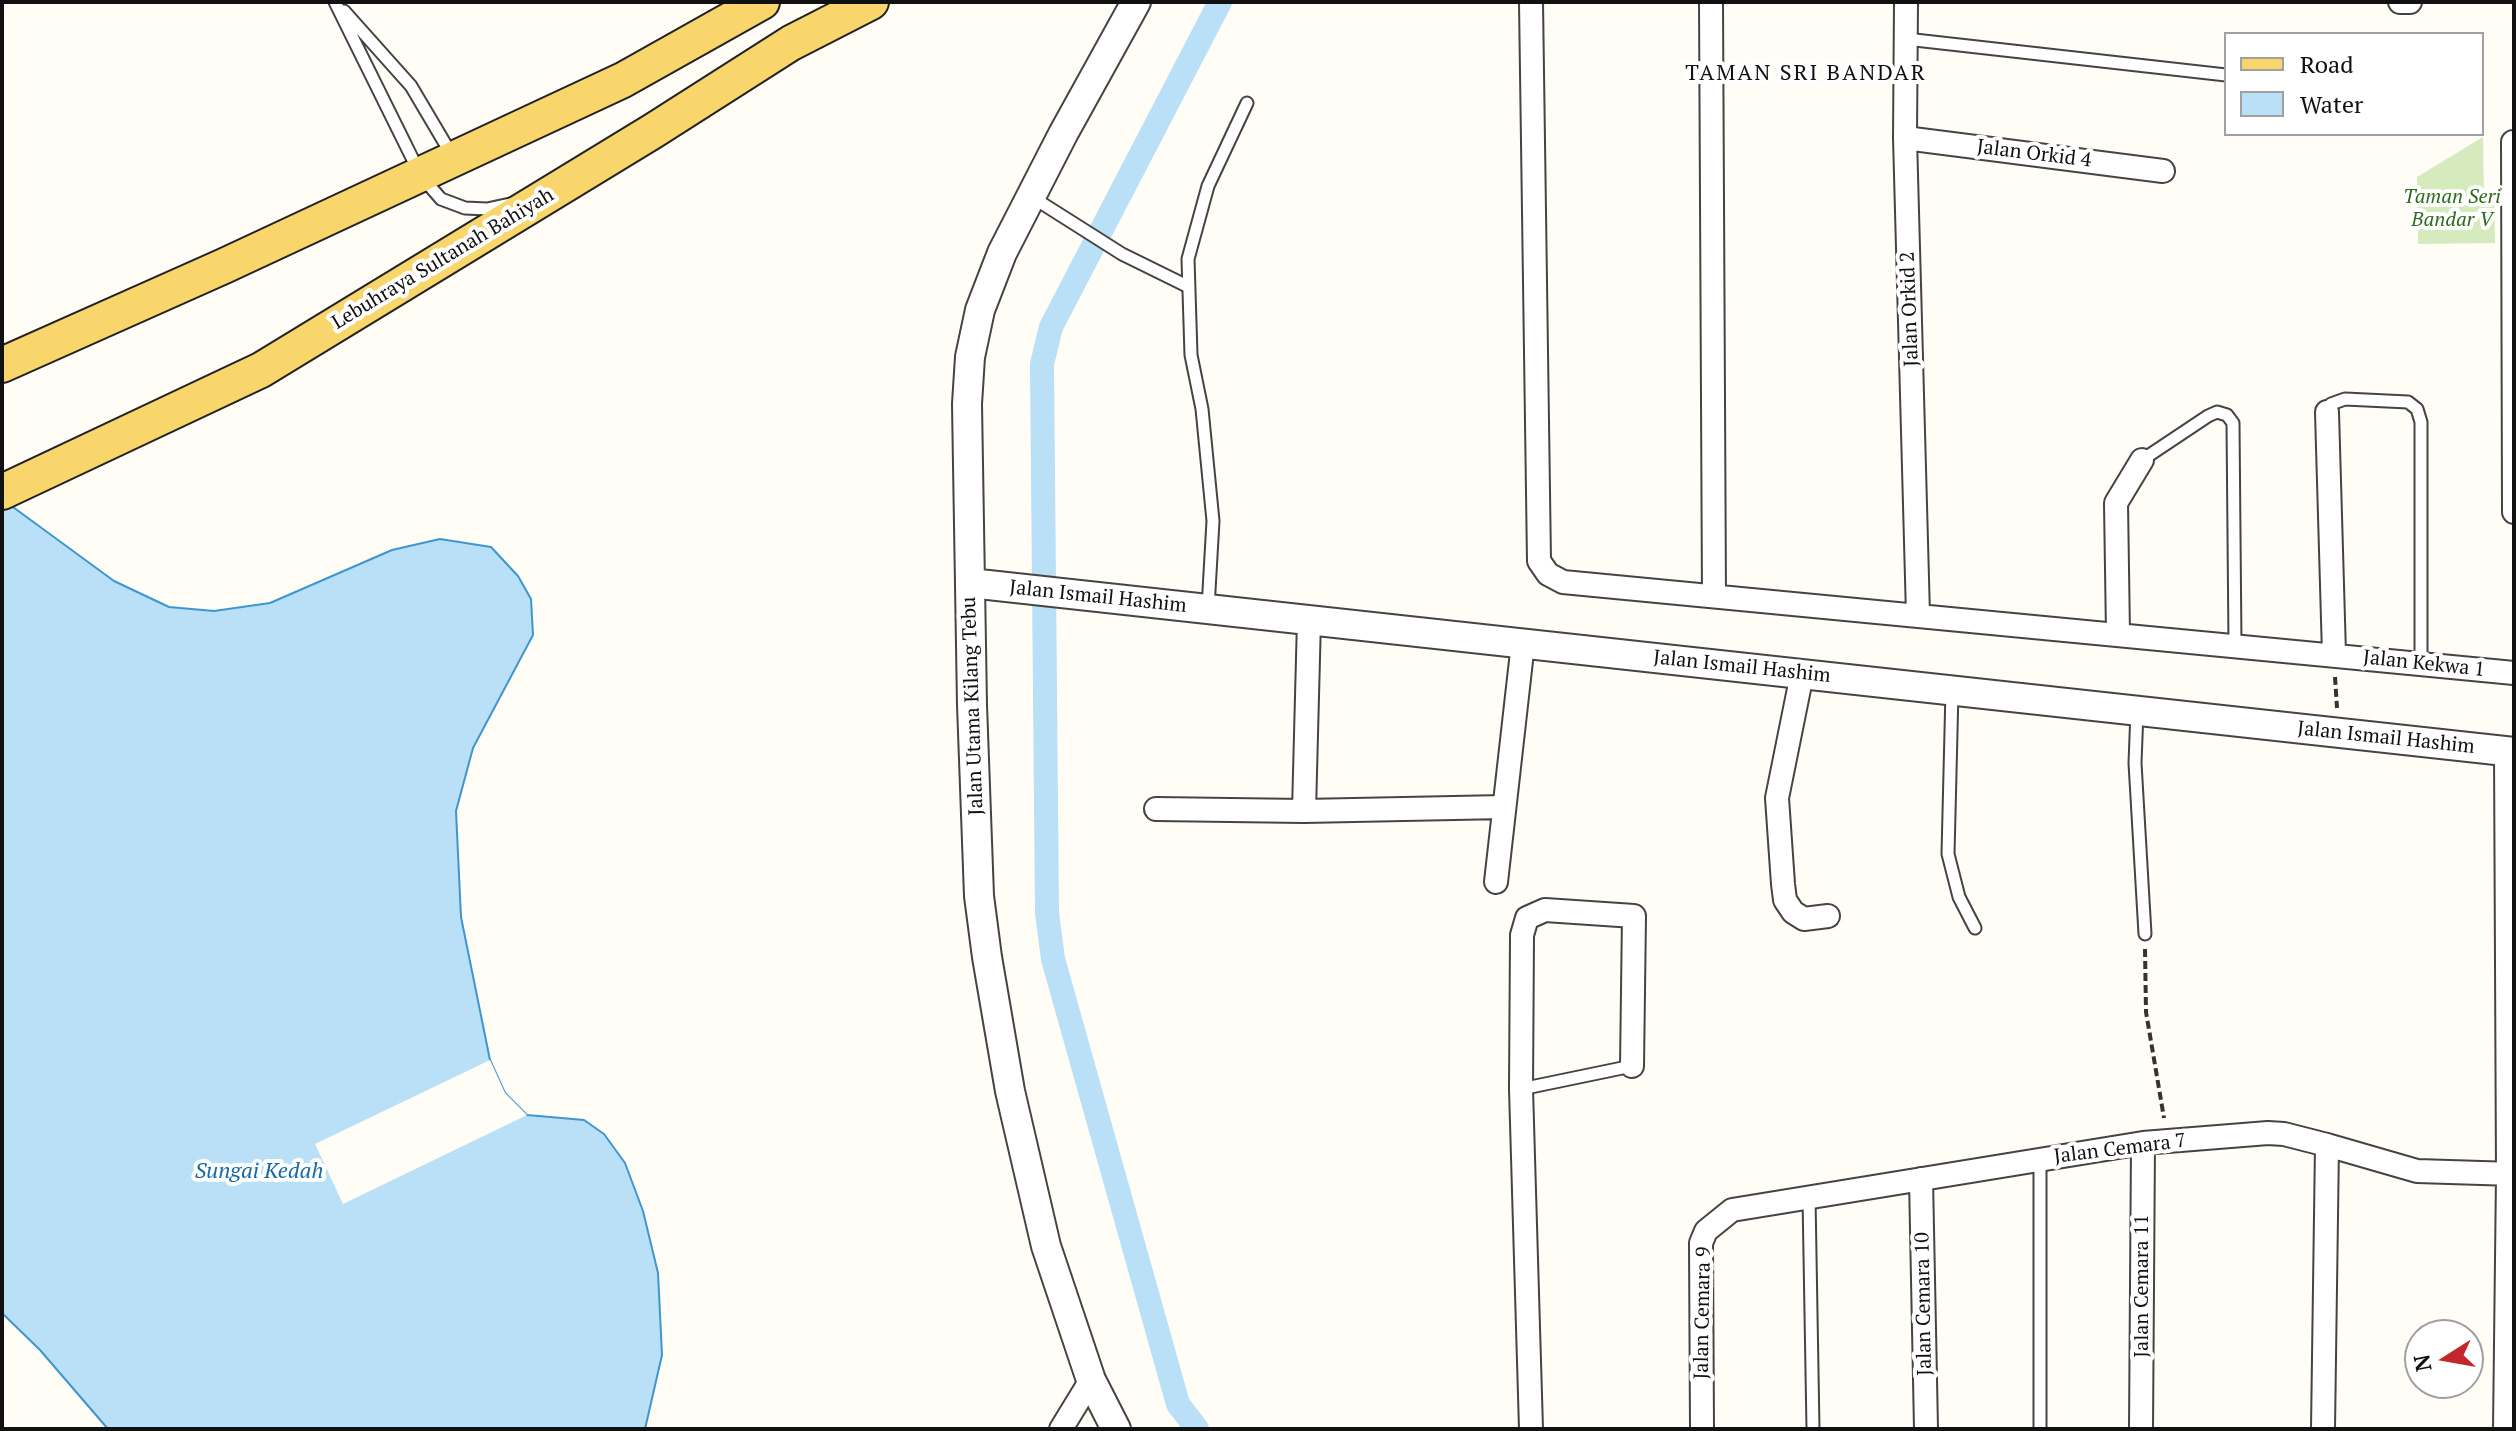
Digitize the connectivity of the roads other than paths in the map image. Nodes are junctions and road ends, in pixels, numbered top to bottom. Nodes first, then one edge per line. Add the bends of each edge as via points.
1 (335, 2) edge
2 (762, 2) edge
3 (871, 2) edge
4 (1136, 2) edge
5 (1531, 2) edge
6 (1711, 2) edge
7 (1906, 2) edge
8 (2400, 2) edge
9 (2410, 2) edge
10 (1906, 39) junction
11 (2224, 75) edge
12 (1247, 103) dead end
13 (1905, 138) junction
14 (2513, 142) edge
15 (454, 159) junction
16 (2163, 171) dead end
17 (421, 176) junction
18 (548, 194) junction
19 (1031, 197) junction
20 (1187, 286) junction
21 (2, 365) edge
22 (2327, 412) joint
23 (2142, 460) joint
24 (10, 488) edge
25 (2514, 512) edge
26 (970, 583) junction
27 (1714, 596) junction
28 (1208, 609) junction
29 (1918, 615) junction
30 (1309, 620) junction
31 (2118, 634) junction
32 (1523, 643) junction
33 (2235, 645) junction
34 (2334, 654) junction
35 (2421, 663) junction
36 (2514, 673) edge
37 (1802, 674) junction
38 (1952, 690) junction
39 (2137, 711) junction
40 (2510, 752) edge
41 (1504, 807) junction
42 (1156, 809) dead end
43 (1304, 811) junction
44 (1496, 882) dead end
45 (1828, 916) dead end
46 (1975, 928) dead end
47 (2145, 934) road end
48 (1632, 1066) joint
49 (1521, 1089) junction
50 (2143, 1143) junction
51 (2327, 1145) junction
52 (2040, 1159) junction
53 (2511, 1175) edge
54 (1921, 1179) junction
55 (1809, 1197) junction
56 (1732, 1210) joint
57 (1091, 1380) junction
58 (1061, 1429) edge
59 (1116, 1429) edge
60 (1531, 1429) edge
61 (1702, 1429) edge
62 (1813, 1429) edge
63 (1926, 1429) edge
64 (2040, 1429) edge
65 (2141, 1429) edge
66 (2323, 1429) edge
67 (2505, 1429) edge

1 - 15 lane via 411,86
1 - 17 lane
2 - 15 main road via 623,80
3 - 18 main road, Lebuhraya Sultanah Bahiyah via 791,43
4 - 19 street, Jalan Utama Kilang Tebu
5 - 27 street, Jalan Kekwa 1 via 1539,561 1563,582
6 - 27 street
7 - 10 street, Jalan Orkid 2
8 - 9 street
10 - 11 lane
10 - 13 street, Jalan Orkid 2
12 - 20 lane via 1208,186 1188,259
13 - 16 street, Jalan Orkid 4
13 - 29 street, Jalan Orkid 2
14 - 25 street
15 - 17 main road
17 - 18 lane via 441,199 465,208 487,209
17 - 21 main road
18 - 24 main road, Lebuhraya Sultanah Bahiyah via 261,370
19 - 20 lane via 1122,254
19 - 26 street, Jalan Utama Kilang Tebu via 980,310 970,357
20 - 28 lane via 1213,521
22 - 34 street
22 - 35 lane via 2331,404 2345,399 2408,402 2417,409
23 - 31 street via 2116,503
23 - 33 lane via 2217,412 2233,423
26 - 28 street, Jalan Ismail Hashim
26 - 57 street, Jalan Utama Kilang Tebu via 979,896 987,957 1010,1091 1046,1246
27 - 29 street, Jalan Kekwa 1
28 - 30 street, Jalan Ismail Hashim
29 - 31 street, Jalan Kekwa 1
30 - 32 street, Jalan Ismail Hashim
30 - 43 street
31 - 33 street, Jalan Kekwa 1
32 - 37 street, Jalan Ismail Hashim
32 - 41 street
33 - 34 street, Jalan Kekwa 1
34 - 35 street, Jalan Kekwa 1
35 - 36 street, Jalan Kekwa 1
37 - 38 street, Jalan Ismail Hashim
37 - 45 street via 1777,798 1783,884 1793,912 1804,919
38 - 39 street, Jalan Ismail Hashim
38 - 46 lane via 1948,854 1959,897
39 - 40 street, Jalan Ismail Hashim
39 - 47 lane
40 - 53 street
41 - 43 street
41 - 44 street
42 - 43 street
48 - 49 lane
48 - 49 street via 1634,916 1545,910 1527,918 1522,935
49 - 60 street
50 - 51 street, Jalan Cemara 7 via 2268,1133
50 - 52 street, Jalan Cemara 7
50 - 65 street, Jalan Cemara 11
51 - 53 street, Jalan Cemara 7 via 2417,1171
51 - 66 street
52 - 54 street, Jalan Cemara 7
52 - 64 lane
53 - 67 street
54 - 55 street, Jalan Cemara 7
54 - 63 street, Jalan Cemara 10
55 - 56 street, Jalan Cemara 7
55 - 62 lane
56 - 61 street, Jalan Cemara 9 via 1706,1231 1701,1243
57 - 58 street
57 - 59 street, Jalan Utama Kilang Tebu

